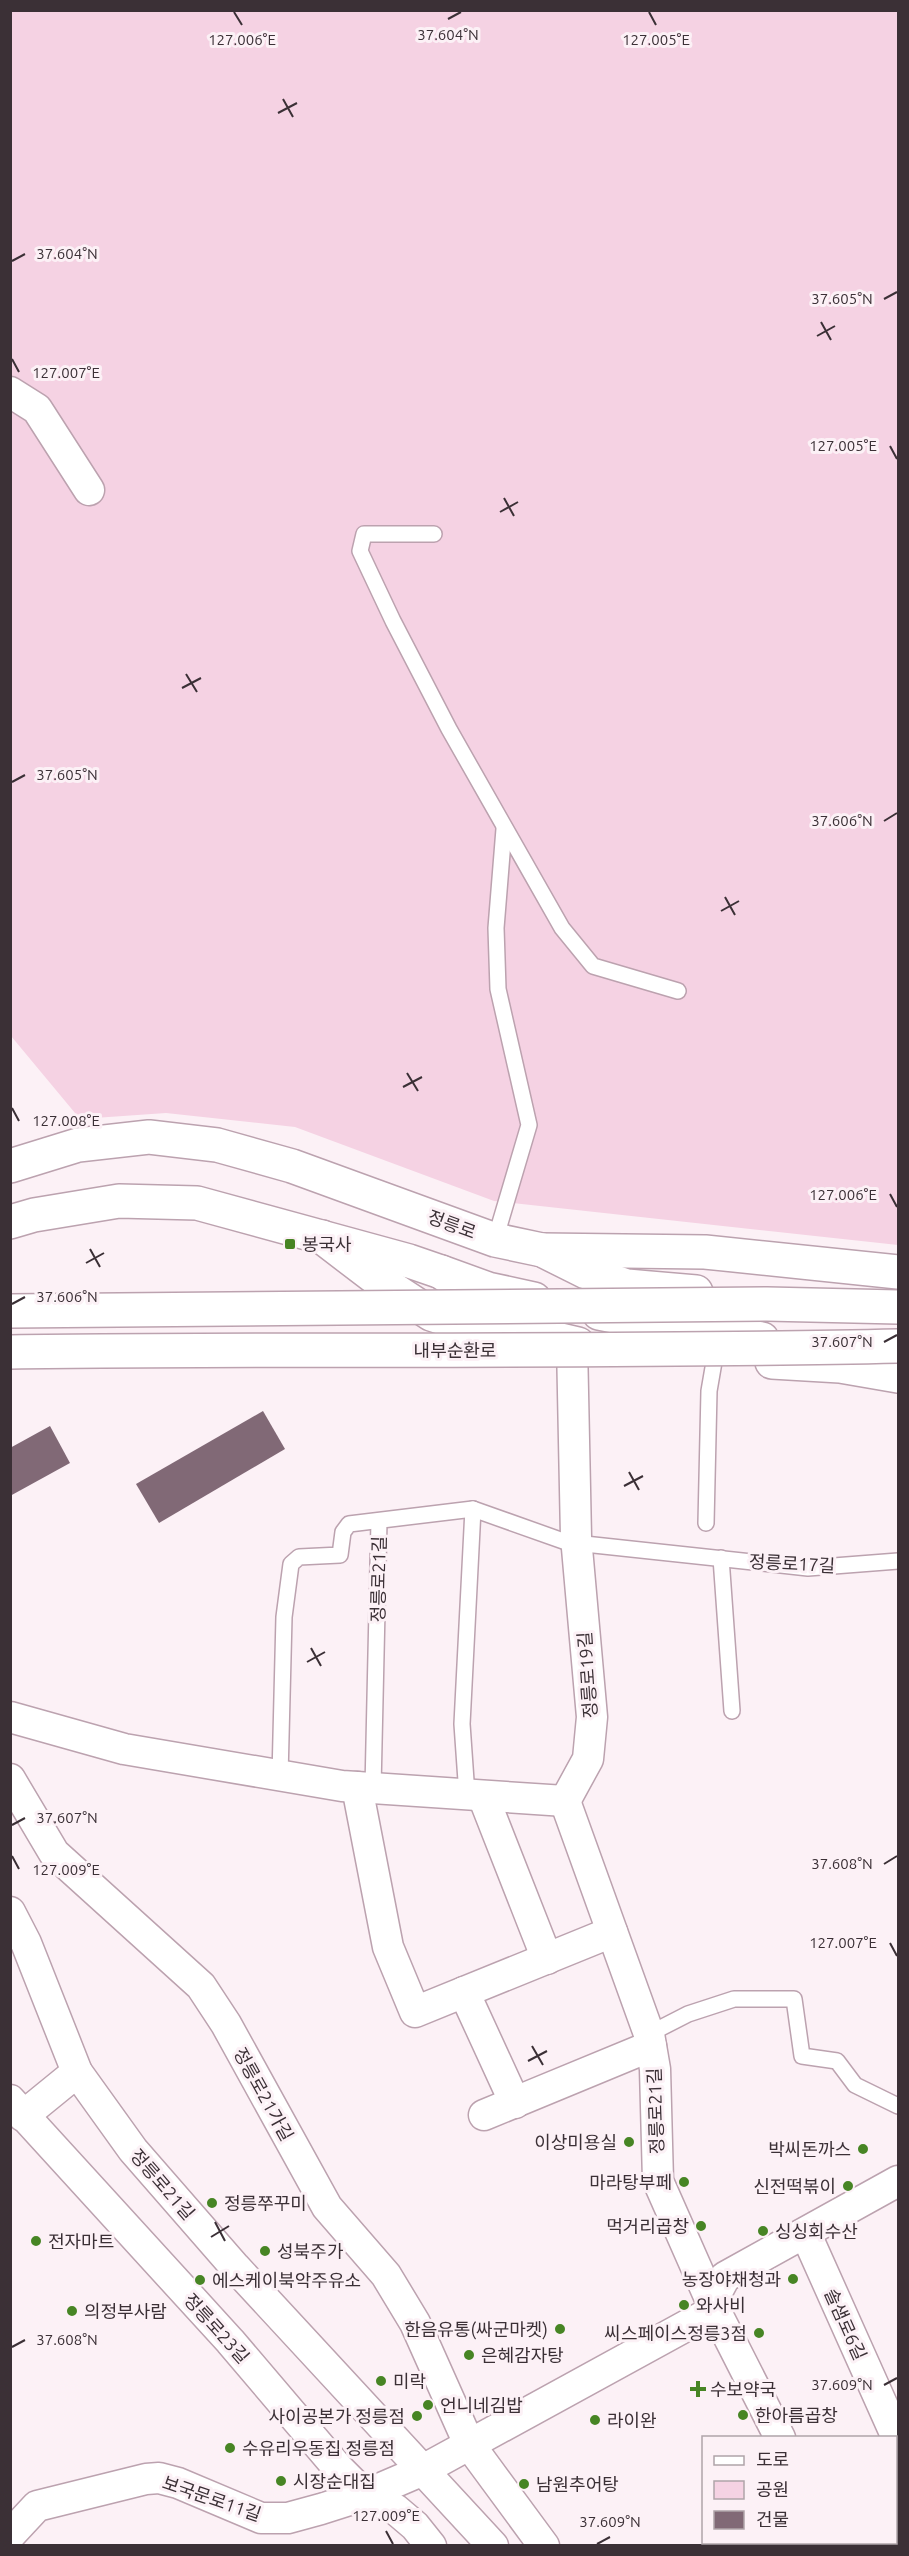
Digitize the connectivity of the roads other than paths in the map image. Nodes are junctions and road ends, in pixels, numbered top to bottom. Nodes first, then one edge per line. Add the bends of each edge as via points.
1 (10, 392) edge
2 (89, 490) dead end
3 (434, 534) dead end
4 (504, 829) junction
5 (678, 991) dead end
6 (10, 1166) edge
7 (10, 1222) edge
8 (322, 1237) junction
9 (495, 1240) junction
10 (542, 1251) junction
11 (441, 1272) junction
12 (898, 1272) edge
13 (898, 1297) edge
14 (898, 1306) edge
15 (10, 1311) edge
16 (531, 1333) junction
17 (572, 1344) junction
18 (898, 1346) edge
19 (10, 1352) edge
20 (898, 1357) edge
21 (714, 1362) junction
22 (898, 1376) edge
23 (473, 1509) junction
24 (379, 1521) junction
25 (706, 1523) dead end
26 (576, 1540) junction
27 (722, 1558) junction
28 (898, 1561) edge
29 (732, 1711) dead end
30 (10, 1717) edge
31 (280, 1776) junction
32 (10, 1779) edge
33 (365, 1788) junction
34 (475, 1795) junction
35 (565, 1801) junction
36 (10, 1912) edge
37 (612, 1932) junction
38 (547, 1959) junction
39 (464, 1992) junction
40 (650, 2040) junction
41 (77, 2072) junction
42 (515, 2103) junction
43 (898, 2106) edge
44 (17, 2108) edge
45 (484, 2115) dead end
46 (898, 2181) edge
47 (809, 2241) dead end
48 (714, 2310) junction
49 (779, 2436) edge
50 (896, 2436) edge
51 (469, 2444) junction
52 (421, 2471) junction
53 (365, 2495) junction
54 (10, 2535) edge
55 (432, 2546) edge
56 (493, 2546) edge
57 (543, 2546) edge

1 - 2 street via 37,409
3 - 4 lane via 364,534 360,551
4 - 5 lane via 562,928 593,966
4 - 9 lane via 496,928 498,989 529,1125
6 - 9 main road, 정릉로 via 78,1146 149,1137 217,1145 292,1166
7 - 8 main road via 119,1201 196,1203
8 - 11 main road
8 - 16 main road via 431,1314 462,1324
9 - 10 main road, 정릉로
10 - 12 main road via 705,1252
10 - 13 main road, 정릉로 via 627,1286 676,1292
11 - 16 main road
11 - 20 main road via 488,1289 644,1322
14 - 15 main road, bridge
16 - 17 main road
17 - 21 main road
17 - 26 street, 정릉로19길
18 - 19 main road, 내부순환로, bridge via 668,1351
21 - 22 main road via 806,1363
21 - 25 lane
23 - 24 lane
23 - 26 lane via 551,1538
23 - 34 lane via 462,1724
24 - 31 lane, 정릉로21길 via 349,1524 340,1555 299,1557 291,1564 284,1617
24 - 33 lane, 정릉로21길
26 - 27 lane, 정릉로17길
26 - 35 street, 정릉로19길 via 592,1717 588,1759
27 - 28 lane, 정릉로17길 via 808,1568
27 - 29 lane, 정릉로17길
30 - 31 street via 124,1749
31 - 33 street
32 - 51 street, 정릉로21가길 via 54,1853 201,1986 327,2207 386,2275 415,2322
33 - 34 street
33 - 39 street, 정릉로21길 via 388,1947 415,2012
34 - 35 street
34 - 38 street
35 - 37 street, 정릉로21길
36 - 41 street, 정릉로21길
37 - 38 street, 정릉로21길
37 - 40 street, 정릉로21길
38 - 39 street, 정릉로21길
39 - 42 street
40 - 42 street, 정릉로21길
40 - 43 lane, 정릉로21길 via 688,2014 734,1999 794,1999 802,2056 837,2061 855,2085
40 - 48 street, 정릉로21길 via 655,2069 658,2181
41 - 44 street
41 - 52 street, 정릉로21길 via 134,2150
42 - 45 street, 정릉로21길
44 - 53 street, 정릉로23길
46 - 48 street via 725,2277
47 - 50 street, 솔샘로6길
48 - 49 street, 정릉로21길
48 - 51 street, 보국문로11길
51 - 52 street, 보국문로11길
51 - 57 street, 정릉로21가길
52 - 53 street, 보국문로11길
52 - 56 street
53 - 54 street, 보국문로11길 via 288,2518 261,2518 178,2483 146,2479 37,2506
53 - 55 street, 정릉로23길 via 395,2509

